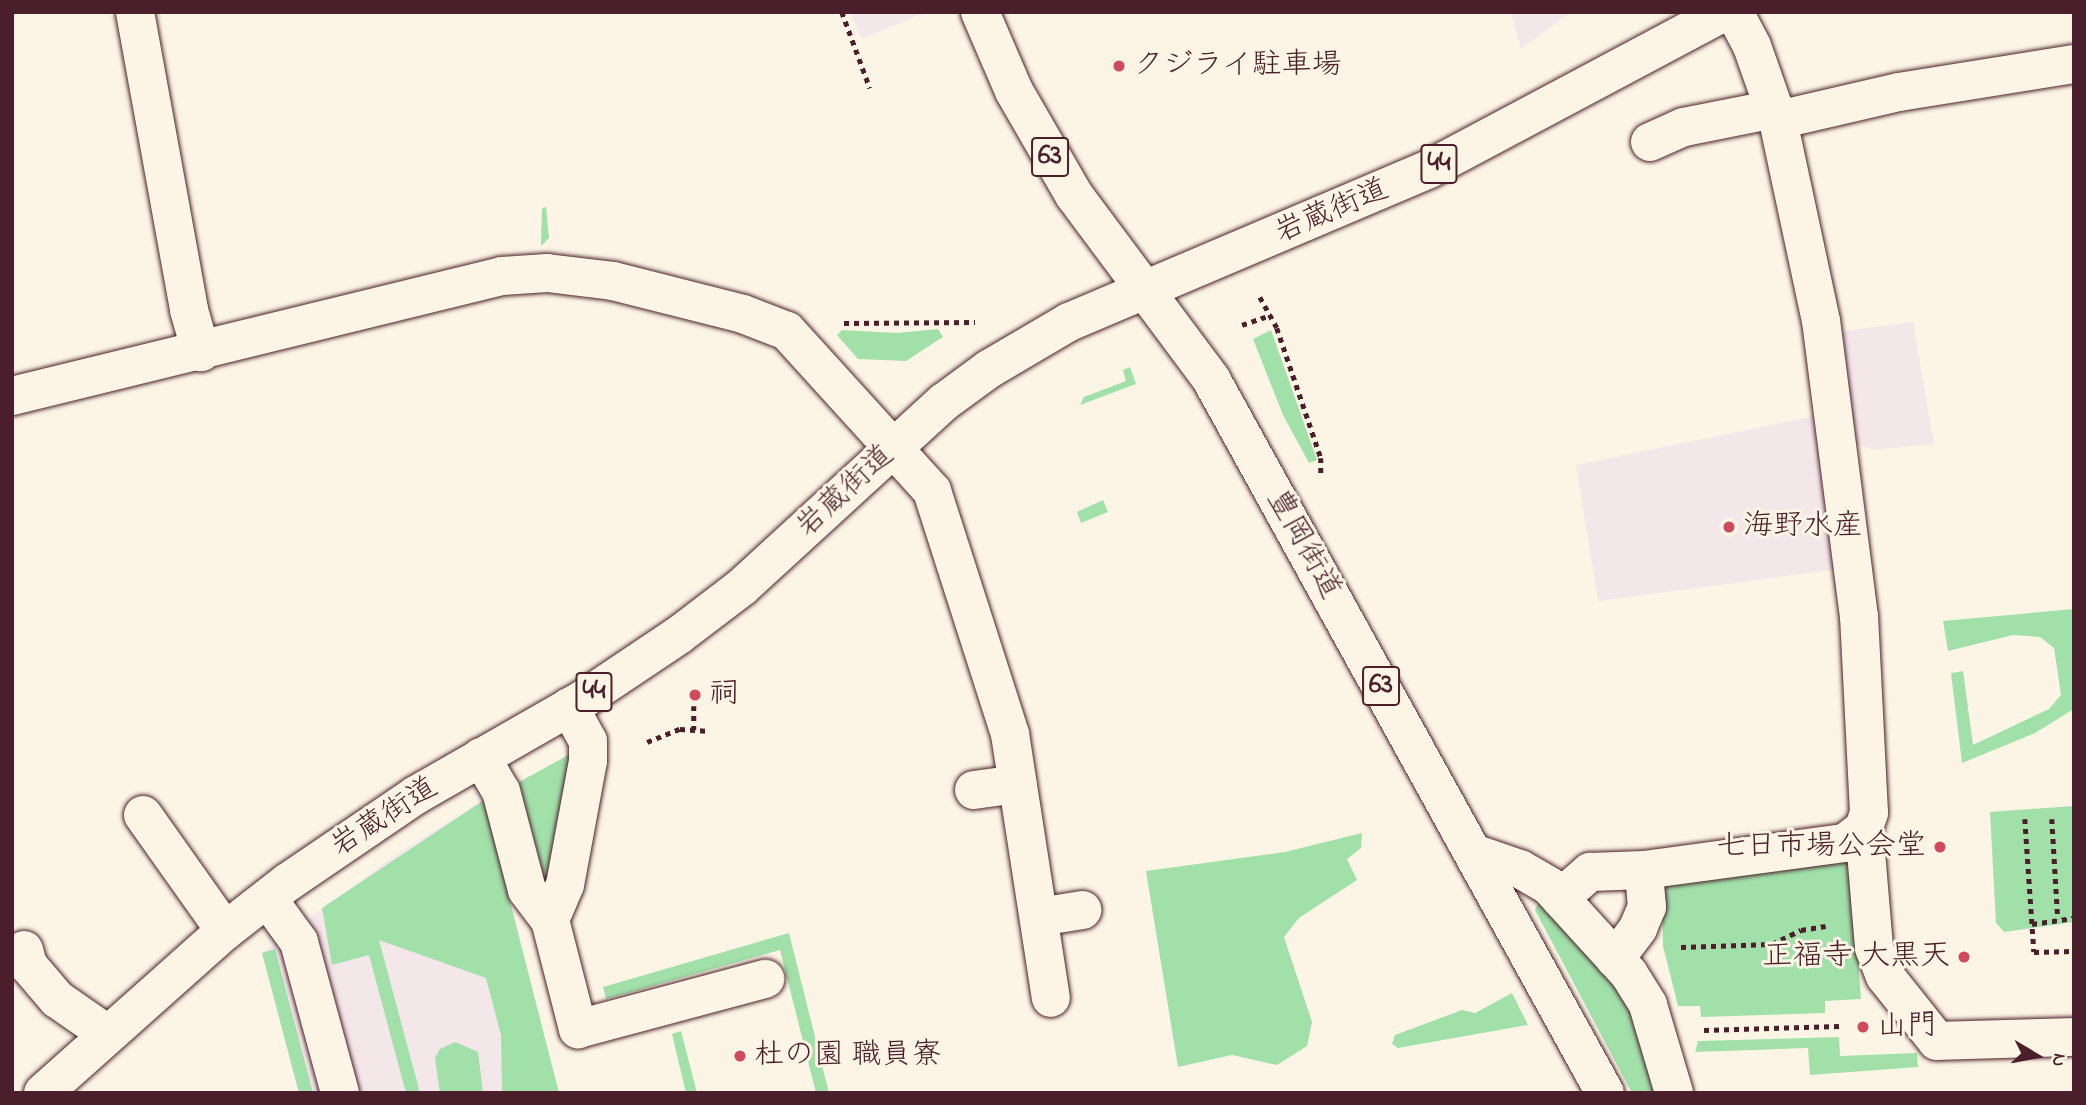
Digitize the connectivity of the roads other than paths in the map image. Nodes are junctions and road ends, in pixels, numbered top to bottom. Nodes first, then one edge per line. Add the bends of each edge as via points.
1 (135, 12) edge
2 (980, 12) edge
3 (1724, 12) edge
4 (1734, 12) edge
5 (2074, 64) edge
6 (1777, 114) junction
7 (1650, 142) dead end
8 (1142, 290) junction
9 (201, 352) junction
10 (12, 396) edge
11 (893, 448) junction
12 (569, 707) junction
13 (481, 757) junction
14 (1018, 784) junction
15 (974, 790) dead end
16 (143, 815) dead end
17 (1864, 828) junction
18 (1473, 853) junction
19 (1644, 870) junction
20 (1560, 898) junction
21 (268, 899) junction
22 (1082, 910) dead end
23 (1039, 916) junction
24 (550, 920) junction
25 (225, 931) junction
26 (24, 950) dead end
27 (1615, 959) junction
28 (765, 979) dead end
29 (1051, 998) dead end
30 (106, 1034) junction
31 (2074, 1037) edge
32 (43, 1093) edge
33 (340, 1093) edge
34 (1605, 1093) edge
35 (1674, 1093) edge

1 - 9 main road via 189,310
2 - 8 main road, 豊岡街道 / 63 via 1037,135 1101,236
3 - 8 main road, 岩蔵街道 / 44 via 1429,169
4 - 6 main road
5 - 6 main road
6 - 7 main road via 1684,127
6 - 17 main road via 1821,321 1842,463 1860,630 1869,813
8 - 11 main road, 岩蔵街道 / 44 via 1069,322 989,369
8 - 18 main road, 豊岡街道 / 63 via 1211,379
9 - 10 main road
9 - 11 main road via 484,278 586,277 691,300 787,331
11 - 12 main road, 岩蔵街道 / 44 via 742,587 679,635
11 - 14 main road via 932,491 1010,734
12 - 13 main road, 岩蔵街道 / 44
12 - 24 main road via 588,741 588,761 565,885
13 - 21 main road, 岩蔵街道 / 44 via 352,837
13 - 24 main road via 501,791 527,890
14 - 15 main road
14 - 23 main road
16 - 25 main road
17 - 19 main road via 1845,843
17 - 31 main road via 1874,948 1885,976 1937,1041
18 - 20 main road via 1529,873
18 - 34 main road, 豊岡街道 / 63
19 - 20 main road via 1590,872
19 - 27 main road via 1647,907
20 - 27 main road
21 - 25 main road, 岩蔵街道 / 44
21 - 33 main road via 299,942
22 - 23 main road
23 - 29 main road
24 - 28 main road via 578,1029
25 - 30 main road, 岩蔵街道 / 44
26 - 30 main road via 27,965 57,999
27 - 35 main road via 1648,1005
30 - 32 main road, 岩蔵街道 / 44

